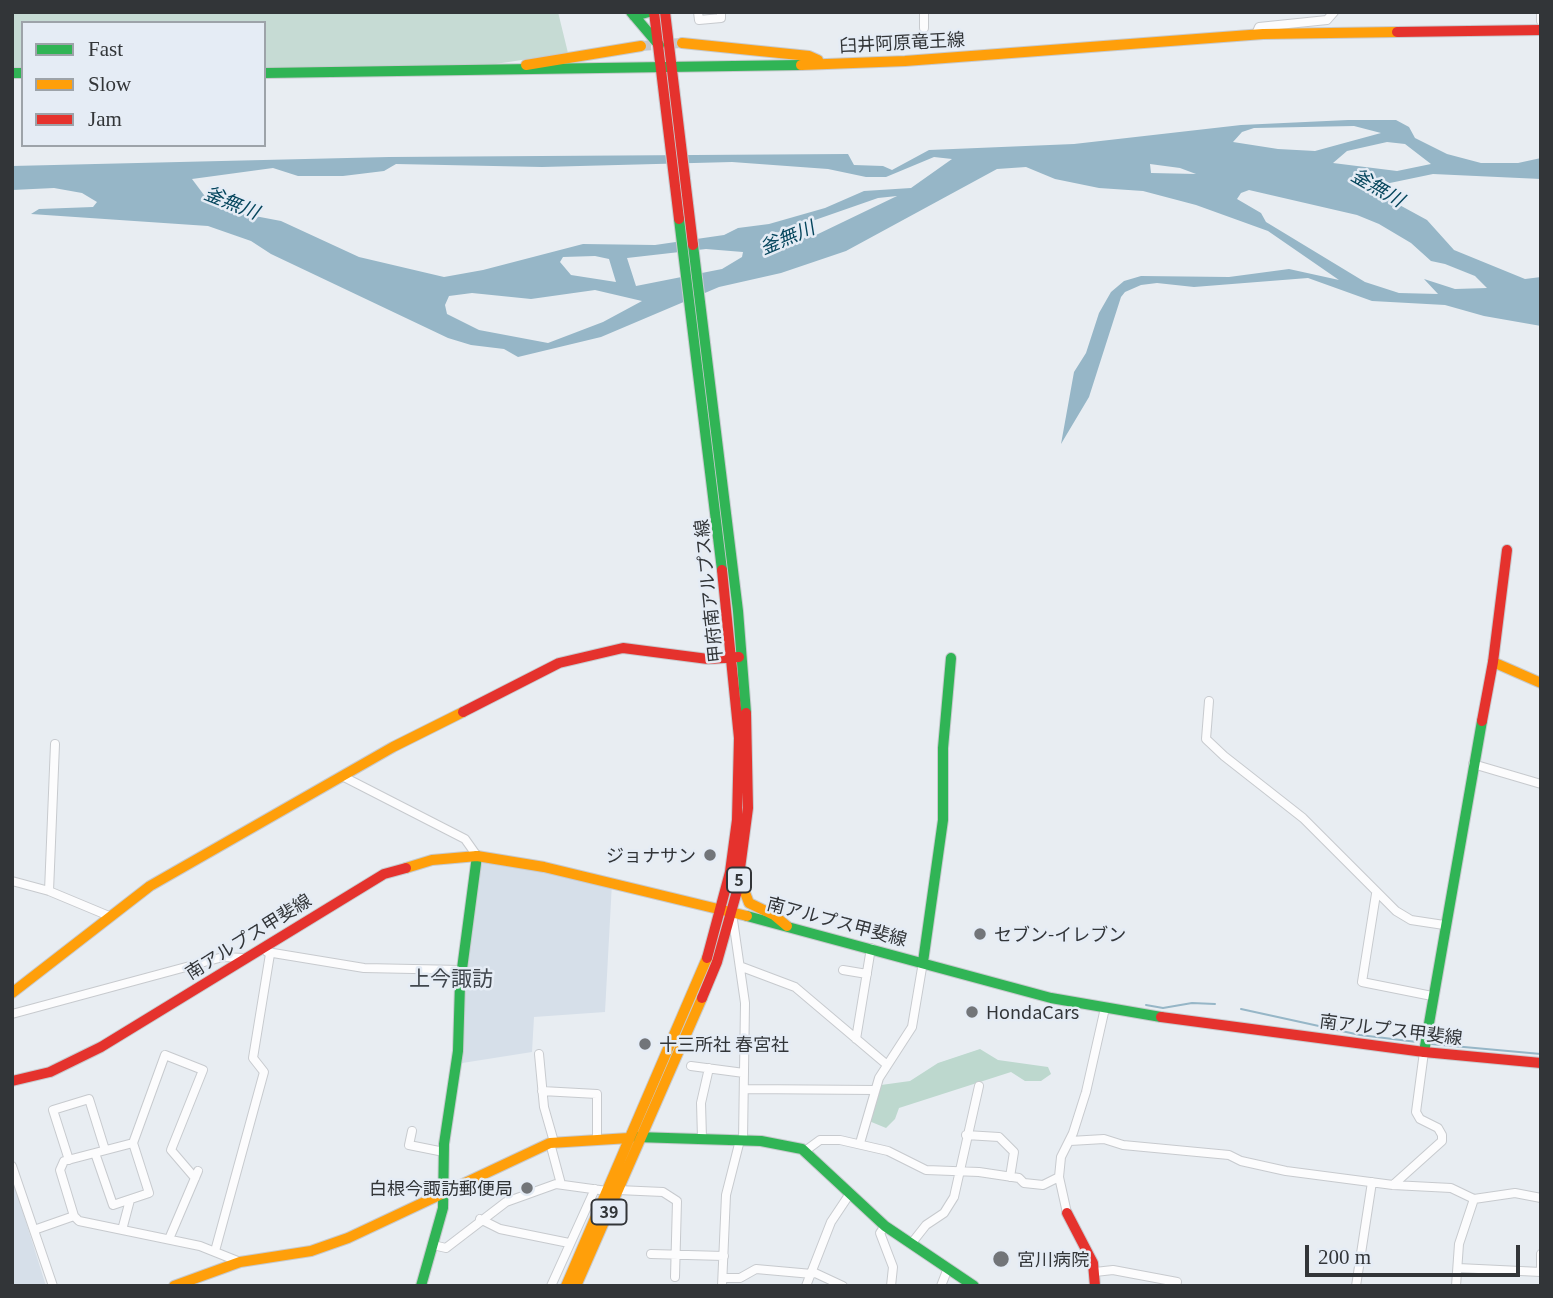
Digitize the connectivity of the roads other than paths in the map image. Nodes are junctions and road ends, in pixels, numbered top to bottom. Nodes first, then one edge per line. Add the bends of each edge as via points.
1 (649, 12) edge
2 (654, 12) edge
3 (665, 12) edge
4 (698, 12) edge
5 (720, 12) edge
6 (924, 12) edge
7 (1334, 12) edge
8 (1541, 12) edge
9 (632, 14) edge
10 (1541, 20) edge
11 (924, 28) dead end
12 (1541, 30) edge
13 (1256, 34) junction
14 (682, 43) tunnel mouth
15 (658, 45) junction
16 (641, 46) tunnel mouth
17 (821, 63) junction
18 (499, 70) junction
19 (266, 73) edge
20 (669, 74) junction
21 (1507, 550) dead end
22 (738, 658) junction
23 (951, 658) dead end
24 (1493, 662) junction
25 (1541, 682) edge
26 (1209, 701) dead end
27 (55, 744) dead end
28 (1473, 764) junction
29 (342, 776) junction
30 (1541, 784) edge
31 (747, 819) junction
32 (477, 856) junction
33 (12, 881) edge
34 (49, 891) junction
35 (1376, 894) junction
36 (727, 910) junction
37 (109, 916) junction
38 (1444, 925) junction
39 (787, 926) junction
40 (871, 948) junction
41 (266, 951) junction
42 (244, 958) junction
43 (923, 962) junction
44 (742, 967) junction
45 (462, 970) junction
46 (843, 970) dead end
47 (867, 974) junction
48 (12, 993) edge
49 (1432, 996) junction
50 (1105, 1008) junction
51 (12, 1014) edge
52 (856, 1039) junction
53 (1424, 1052) junction
54 (539, 1054) dead end
55 (1541, 1063) edge
56 (886, 1064) junction
57 (691, 1066) dead end
58 (709, 1068) junction
59 (744, 1073) junction
60 (12, 1081) edge
61 (979, 1086) dead end
62 (744, 1089) junction
63 (875, 1090) junction
64 (542, 1091) junction
65 (412, 1131) dead end
66 (967, 1135) junction
67 (641, 1137) junction
68 (629, 1138) junction
69 (702, 1138) junction
70 (597, 1140) junction
71 (742, 1140) junction
72 (1070, 1140) junction
73 (552, 1142) junction
74 (133, 1143) junction
75 (860, 1143) junction
76 (106, 1150) junction
77 (805, 1151) junction
78 (444, 1152) junction
79 (95, 1153) junction
80 (69, 1160) junction
81 (12, 1166) edge
82 (958, 1172) junction
83 (1010, 1177) junction
84 (1059, 1177) junction
85 (1372, 1182) junction
86 (561, 1184) junction
87 (1393, 1185) junction
88 (607, 1190) junction
89 (444, 1192) junction
90 (849, 1195) junction
91 (1541, 1198) edge
92 (1474, 1199) junction
93 (130, 1200) junction
94 (1067, 1213) joint
95 (74, 1216) junction
96 (480, 1219) junction
97 (885, 1226) junction
98 (34, 1230) junction
99 (122, 1230) junction
100 (169, 1239) junction
101 (569, 1243) junction
102 (911, 1244) junction
103 (433, 1245) junction
104 (215, 1251) junction
105 (651, 1254) dead end
106 (1541, 1254) edge
107 (676, 1255) junction
108 (724, 1256) junction
109 (240, 1262) junction
110 (948, 1268) junction
111 (1458, 1268) junction
112 (1541, 1271) edge
113 (1095, 1272) junction
114 (812, 1273) junction
115 (675, 1277) dead end
116 (723, 1282) edge
117 (1177, 1282) dead end
118 (53, 1286) edge
119 (174, 1286) edge
120 (421, 1286) edge
121 (551, 1286) edge
122 (566, 1286) edge
123 (576, 1286) edge
124 (806, 1286) edge
125 (843, 1286) edge
126 (891, 1286) edge
127 (941, 1286) edge
128 (974, 1286) edge
129 (1095, 1286) edge
130 (1356, 1286) edge
131 (1456, 1286) edge

1 - 9 main road
2 - 15 main road, 甲府南アルプス線 / 5
3 - 20 main road, 甲府南アルプス線 / 5
4 - 5 street via 699,20 721,18
6 - 11 street
7 - 13 street via 1327,20 1259,27
8 - 10 street
9 - 15 main road
12 - 13 main road, 臼井阿原竜王線
13 - 17 main road, 臼井阿原竜王線 via 905,61
14 - 17 main road via 809,56
15 - 20 main road, 甲府南アルプス線 / 5
16 - 18 main road
17 - 20 main road, 臼井阿原竜王線
18 - 19 main road, 臼井阿原竜王線
18 - 20 main road, 臼井阿原竜王線
20 - 22 main road, 甲府南アルプス線 / 5
21 - 24 main road
22 - 29 main road via 708,659 624,648 559,663
22 - 31 main road, 甲府南アルプス線 / 5 via 749,756
22 - 36 main road, 甲府南アルプス線 / 5 via 740,774
23 - 43 main road via 943,748 943,820
24 - 25 main road
24 - 28 main road
26 - 35 street via 1206,739 1303,818
27 - 34 street
28 - 30 street
28 - 38 main road
29 - 32 street via 465,839
29 - 37 main road via 150,886
31 - 36 main road, 甲府南アルプス線 / 5
31 - 39 main road via 746,896 756,908
32 - 36 main road, 南アルプス甲斐線
32 - 41 main road, 南アルプス甲斐線 via 432,860 384,874
32 - 45 main road
33 - 34 street
34 - 37 street
35 - 38 street via 1412,920
35 - 49 street via 1362,982
36 - 39 main road, 南アルプス甲斐線
36 - 44 street
36 - 67 main road, 甲府南アルプス線 / 5 via 709,984
36 - 68 main road, 甲府南アルプス線 / 5
37 - 48 main road
38 - 49 main road
39 - 40 main road, 南アルプス甲斐線
40 - 43 main road, 南アルプス甲斐線
40 - 47 street
41 - 42 main road, 南アルプス甲斐線
41 - 45 street via 364,968
41 - 104 street via 253,1058 264,1072
42 - 51 street via 223,957
42 - 60 main road, 南アルプス甲斐線 via 101,1047 50,1072
43 - 50 main road, 南アルプス甲斐線 via 1014,989
43 - 56 street via 912,1027
44 - 52 street via 795,987
44 - 59 street
45 - 78 main road via 458,1051
46 - 47 street
47 - 52 street
49 - 53 main road
50 - 53 main road, 南アルプス甲斐線
50 - 72 street
52 - 56 street
53 - 55 main road, 南アルプス甲斐線
53 - 87 street via 1416,1112 1438,1128 1442,1141
54 - 64 street
56 - 63 street
57 - 58 street
58 - 59 street
58 - 69 street via 701,1103
59 - 62 street
61 - 66 street
62 - 63 street
62 - 71 street
63 - 75 street
64 - 70 street via 597,1094
64 - 73 street
65 - 78 street via 409,1145
66 - 82 street
66 - 83 street via 999,1137 1014,1152
67 - 68 main road
67 - 69 main road
67 - 88 main road, 39
68 - 70 main road
68 - 88 main road, 39
69 - 71 main road
70 - 73 main road
71 - 77 main road
71 - 108 street via 726,1195
72 - 84 street via 1061,1157
72 - 85 street via 1104,1139 1229,1155 1286,1171
73 - 86 street
73 - 89 main road
74 - 76 street
74 - 93 street via 149,1193
74 - 100 street via 165,1055 203,1070 171,1150 197,1175
75 - 77 street via 820,1140
75 - 82 street via 888,1151 926,1171
76 - 79 street
76 - 80 street via 89,1099 53,1110
77 - 90 main road
78 - 89 main road
79 - 80 street
79 - 93 street via 113,1205
80 - 95 street via 60,1170
81 - 98 street
82 - 83 street
82 - 102 street via 954,1197 944,1213 926,1225
83 - 84 street via 1043,1185
84 - 94 street
85 - 87 street
85 - 130 street
86 - 88 street
86 - 96 street via 506,1202
87 - 92 street via 1451,1188
88 - 101 street
88 - 107 street via 663,1192 677,1201
88 - 122 main road, 39
88 - 123 main road, 39
89 - 103 main road
89 - 109 main road via 311,1251
90 - 97 main road
90 - 114 street via 831,1222
91 - 92 street via 1515,1193
92 - 111 street via 1459,1244
93 - 99 street
94 - 113 main road
95 - 98 street
95 - 99 street
96 - 101 street via 500,1229
96 - 103 street via 446,1248
97 - 102 main road
97 - 126 street via 880,1233 894,1267
98 - 118 street
99 - 100 street
100 - 104 street
101 - 121 street
102 - 110 main road
103 - 120 main road
104 - 109 street
105 - 107 street
106 - 112 street
107 - 108 street
107 - 115 street
108 - 116 street
109 - 119 main road
110 - 127 street
110 - 128 main road
111 - 112 street
111 - 131 street
113 - 117 street via 1113,1270
113 - 129 main road
114 - 116 street via 756,1269
114 - 124 street
114 - 125 street

